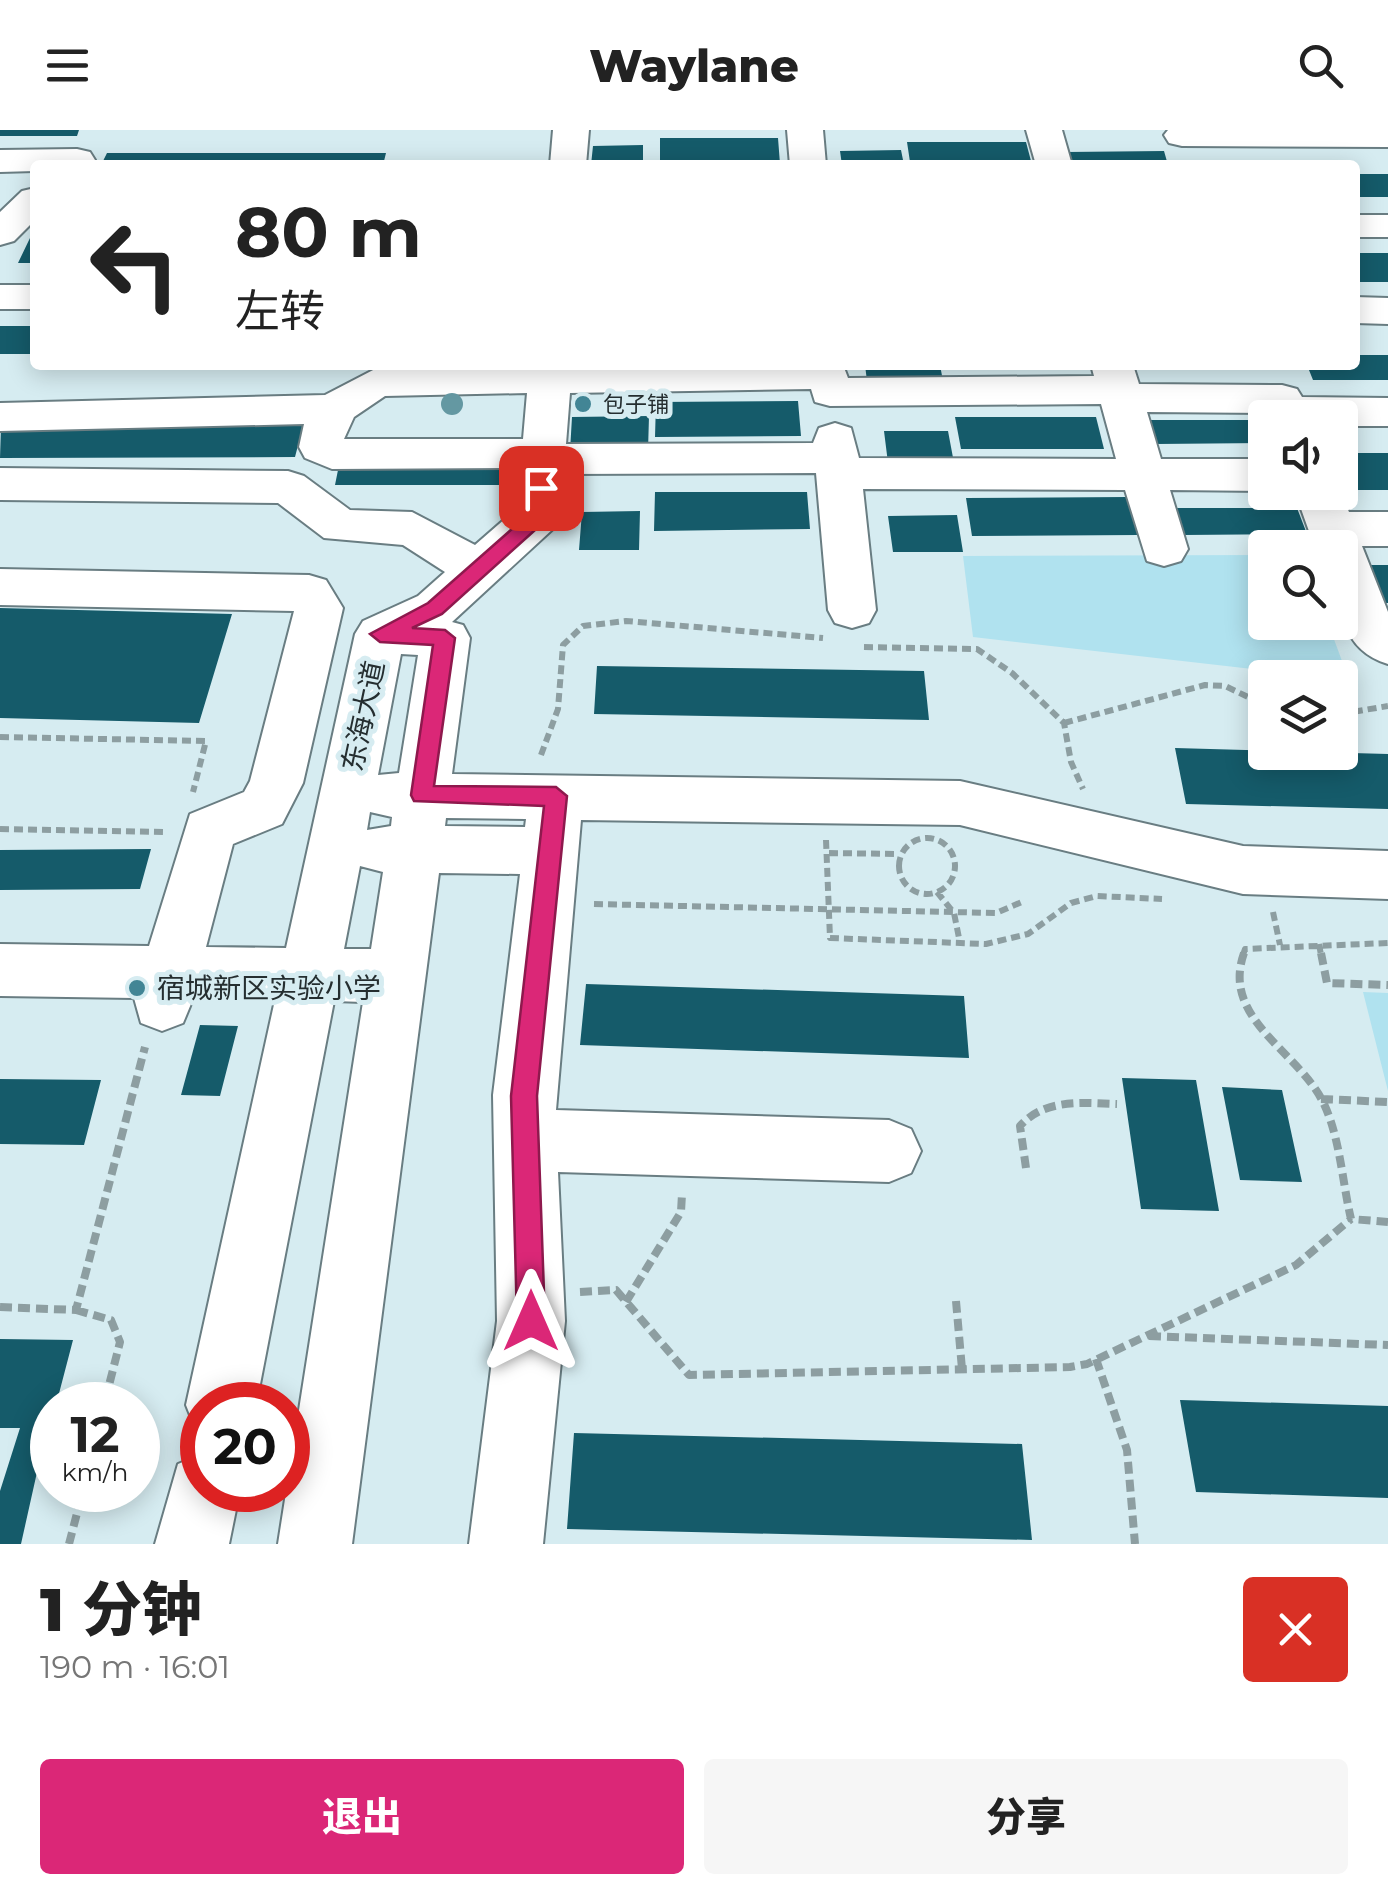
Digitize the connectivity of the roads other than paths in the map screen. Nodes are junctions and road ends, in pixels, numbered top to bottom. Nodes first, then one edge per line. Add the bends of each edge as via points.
1 (571, 130) edge
2 (805, 130) edge
3 (1044, 130) edge
4 (106, 134) dead end
5 (1388, 136) edge
6 (1177, 138) edge
7 (0, 160) edge
8 (78, 160) edge
9 (568, 160) edge
10 (808, 160) edge
11 (1053, 160) edge
12 (30, 161) edge
13 (30, 204) edge
14 (1360, 226) edge
15 (1388, 226) edge
16 (30, 231) edge
17 (0, 232) edge
18 (0, 297) edge
19 (30, 297) edge
20 (1360, 310) edge
21 (1388, 310) edge
22 (550, 372) edge
23 (829, 377) edge
24 (1117, 384) edge
25 (1282, 398) edge
26 (333, 409) junction
27 (1388, 412) edge
28 (0, 417) edge
29 (543, 460) junction
30 (838, 466) junction
31 (1143, 474) junction
32 (1248, 474) edge
33 (0, 484) edge
34 (1388, 529) edge
35 (1332, 530) edge
36 (1164, 549) dead end
37 (478, 570) junction
38 (0, 587) edge
39 (1358, 598) edge
40 (846, 632) road end
41 (380, 634) junction
42 (1388, 645) edge
43 (549, 815) junction
44 (342, 821) junction
45 (418, 822) junction
46 (1388, 875) edge
47 (0, 970) edge
48 (307, 990) junction
49 (393, 992) junction
50 (157, 993) junction
51 (0, 1001) edge
52 (527, 1140) junction
53 (888, 1150) dead end
54 (226, 1382) edge
55 (199, 1512) edge
56 (192, 1544) edge
57 (316, 1544) edge
58 (506, 1544) edge

1 - 9 street
2 - 10 street
3 - 11 street
4 - 8 street
5 - 6 street
7 - 12 street
13 - 17 street
14 - 15 street
16 - 17 street
18 - 19 street
20 - 21 street
22 - 23 street
22 - 26 street via 377,382
22 - 29 street
23 - 24 street
23 - 30 street
24 - 25 street
24 - 31 street
25 - 27 street
26 - 28 street
26 - 29 street via 321,447 332,454 519,453
29 - 30 street
29 - 37 street via 538,516
30 - 31 street
30 - 40 street
31 - 32 street
31 - 36 street
33 - 37 street via 288,487 340,526 412,530
34 - 35 street
37 - 41 street via 435,609
38 - 50 street via 309,593 319,608 276,783 262,808 210,830
39 - 42 street via 1370,630
41 - 44 street, 东海大道
41 - 45 street, 东海大道 via 445,638
43 - 45 street
43 - 46 street via 825,827 960,803 1243,870
43 - 52 street via 524,1096
44 - 45 street
44 - 48 street, 东海大道
45 - 49 street, 东海大道
47 - 50 street
48 - 49 street
48 - 50 street
48 - 54 street, 东海大道
49 - 57 street, 东海大道
50 - 51 street
52 - 53 street
52 - 58 street via 531,1294
55 - 56 street

